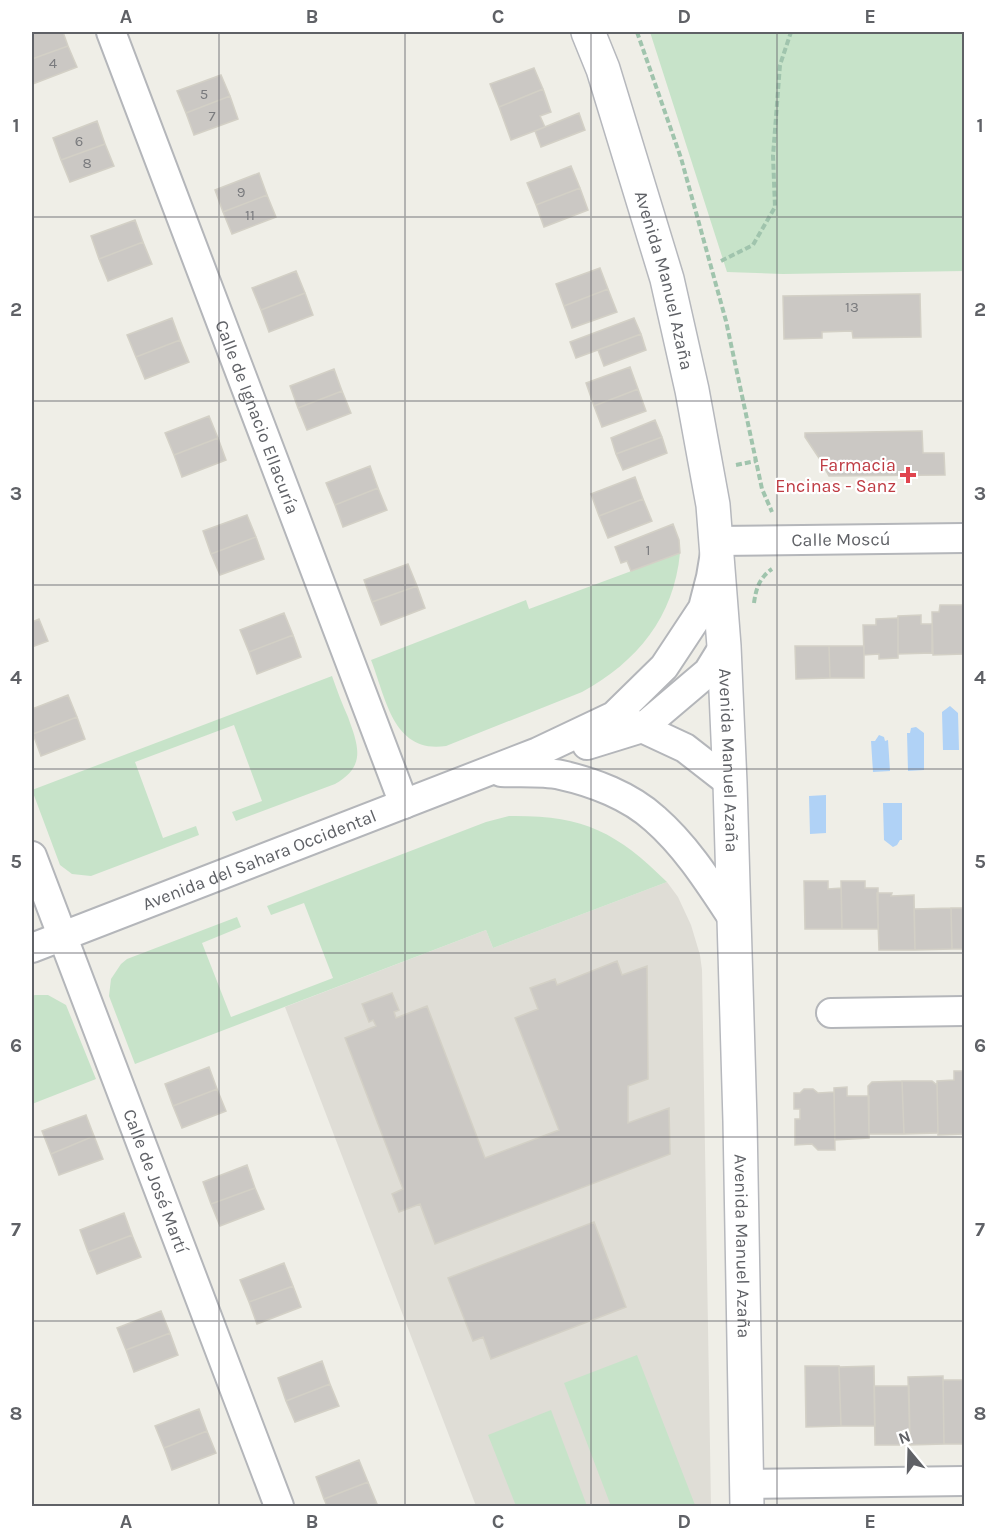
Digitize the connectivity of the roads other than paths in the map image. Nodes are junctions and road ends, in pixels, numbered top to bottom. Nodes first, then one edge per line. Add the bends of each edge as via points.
1 (111, 32) edge
2 (588, 32) edge
3 (964, 538) edge
4 (717, 541) junction
5 (724, 646) junction
6 (614, 716) junction
7 (642, 728) junction
8 (538, 752) junction
9 (487, 772) junction
10 (730, 783) junction
11 (404, 804) junction
12 (32, 856) edge
13 (734, 920) junction
14 (62, 936) junction
15 (32, 948) edge
16 (964, 1011) edge
17 (831, 1013) dead end
18 (964, 1481) edge
19 (747, 1495) edge
20 (279, 1506) edge

1 - 11 street, Calle de Ignacio Ellacuría
2 - 4 street, Avenida Manuel Azaña via 603,69 667,279 694,402
3 - 4 street, Calle Moscú
4 - 5 street, Avenida Manuel Azaña
4 - 6 street, Avenida del Sahara Occidental via 702,608 664,667
5 - 7 street, Avenida del Sahara Occidental via 708,672
5 - 10 street, Avenida Manuel Azaña
6 - 7 street
6 - 8 street, Avenida del Sahara Occidental
7 - 8 street, Avenida del Sahara Occidental via 575,748
7 - 10 street via 685,748
8 - 9 street, Avenida del Sahara Occidental
9 - 11 street, Avenida del Sahara Occidental
9 - 13 street, Avenida del Sahara Occidental via 559,774 627,799 655,818 698,866
10 - 13 street, Avenida Manuel Azaña
11 - 14 street, Avenida del Sahara Occidental
12 - 14 street, Calle de José Martí
13 - 19 street, Avenida Manuel Azaña
14 - 15 street, Avenida del Sahara Occidental
14 - 20 street, Calle de José Martí
16 - 17 street
18 - 19 street

